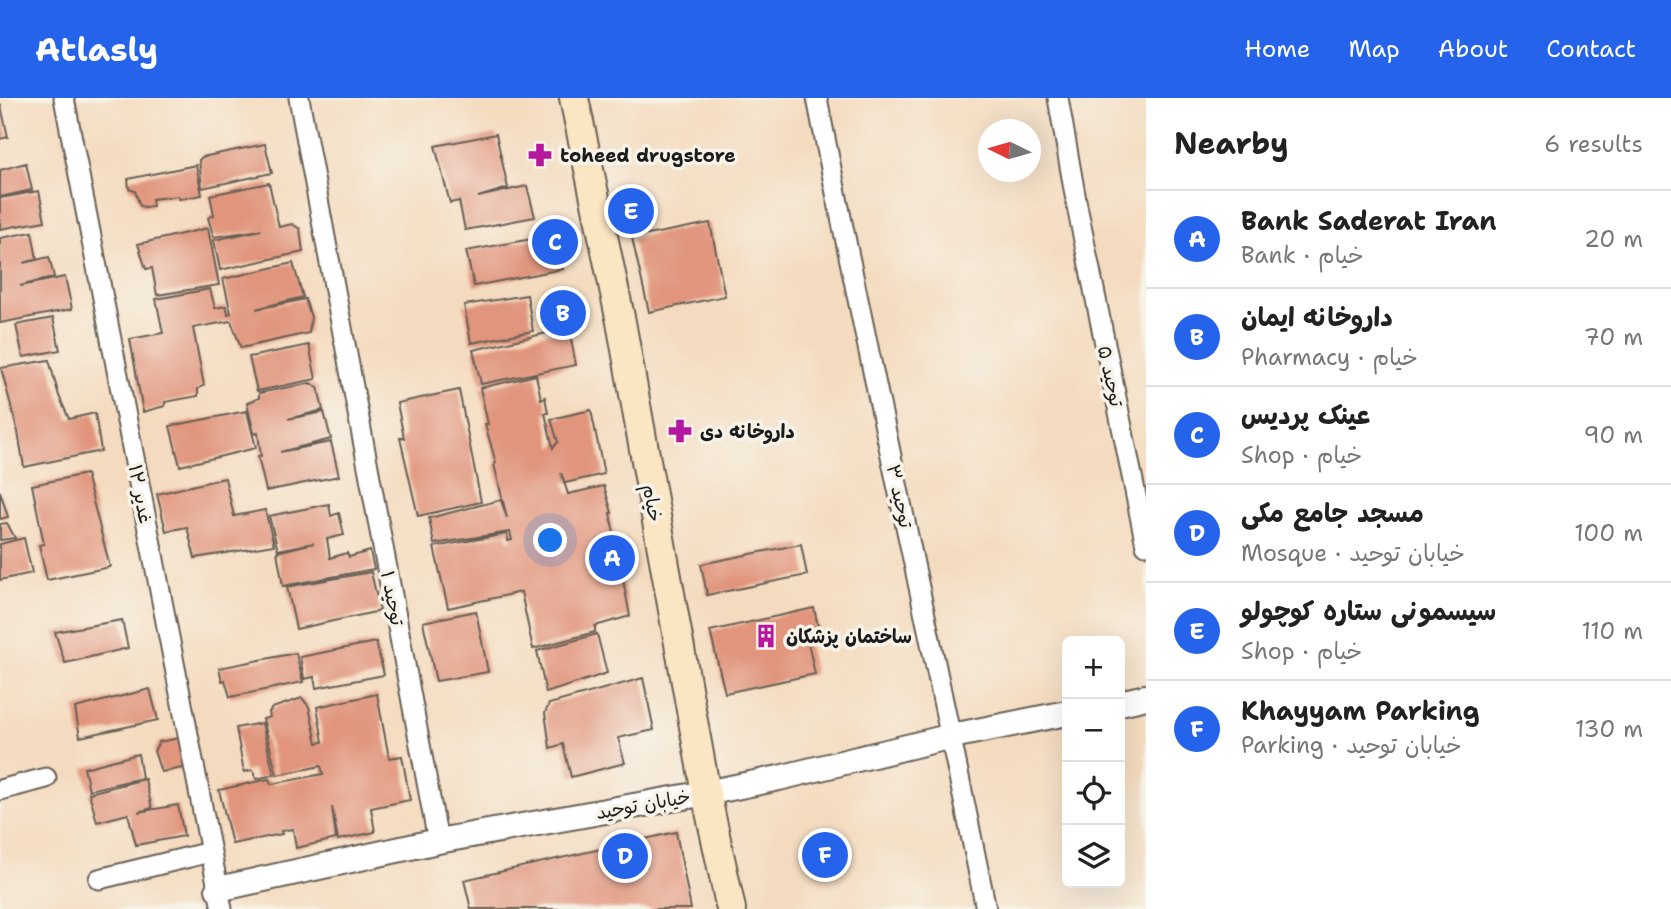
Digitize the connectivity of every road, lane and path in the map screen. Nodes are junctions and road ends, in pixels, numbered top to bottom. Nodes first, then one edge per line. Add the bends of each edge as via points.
1 (64, 98) edge
2 (299, 98) edge
3 (574, 98) edge
4 (817, 98) edge
5 (1058, 98) edge
6 (1146, 545) edge
7 (1146, 697) edge
8 (1125, 701) edge
9 (1062, 714) edge
10 (952, 736) junction
11 (46, 778) dead end
12 (0, 790) edge
13 (706, 793) junction
14 (438, 841) junction
15 (210, 852) junction
16 (99, 879) dead end
17 (220, 899) edge
18 (731, 909) edge
19 (986, 909) edge

1 - 15 street, غدیر ۱۲
2 - 14 street, توحید ۱
3 - 13 main road, خیام via 621,322
4 - 10 street, توحید ۳
5 - 6 street, توحید ۵
7 - 8 street
9 - 10 street, خیابان توحید
10 - 13 street, خیابان توحید
10 - 19 street, توحید ۳
11 - 12 street
13 - 14 street, خیابان توحید
13 - 18 main road, خیام
14 - 17 street, خیابان توحید
15 - 16 street
15 - 17 street, غدیر ۱۲

